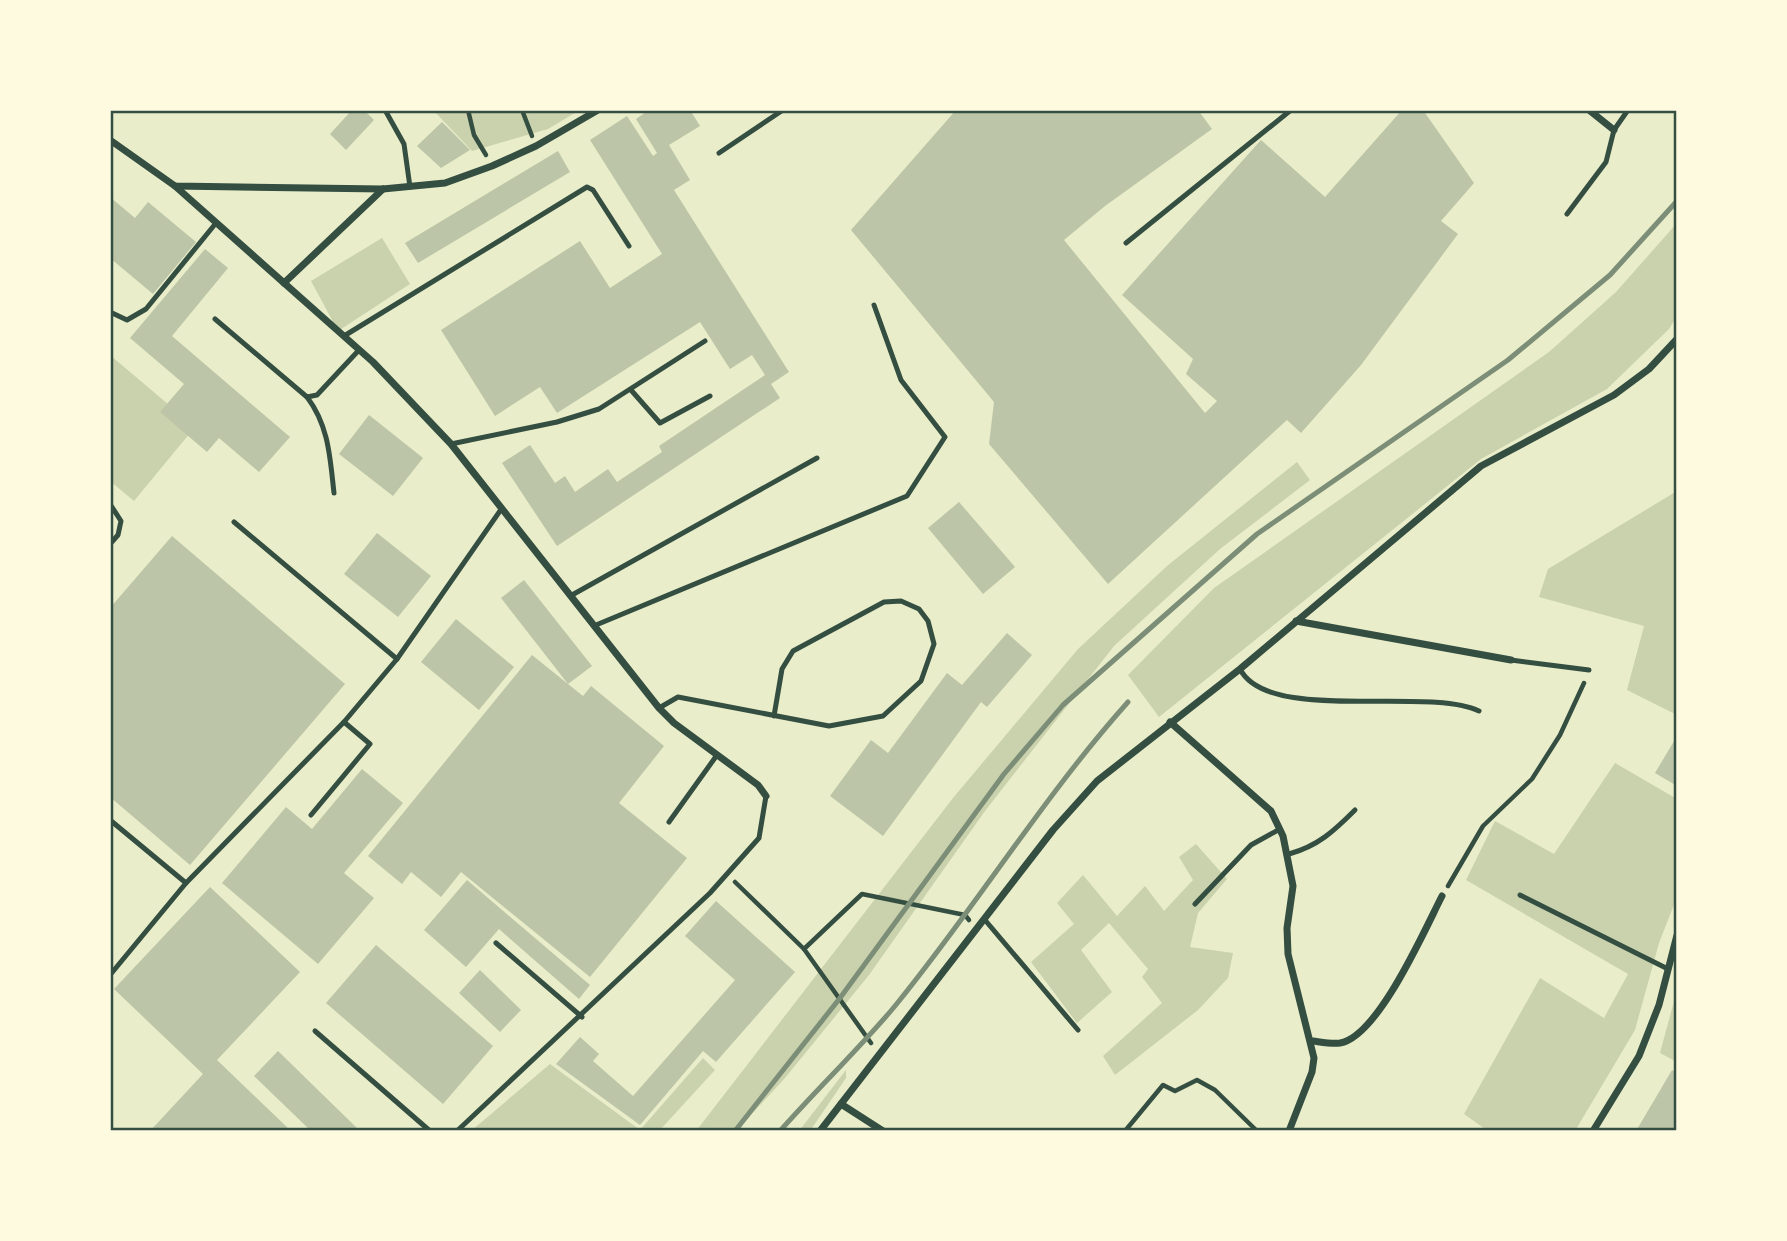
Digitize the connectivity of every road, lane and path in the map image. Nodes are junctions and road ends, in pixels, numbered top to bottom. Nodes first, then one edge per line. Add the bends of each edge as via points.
1 (385, 110) edge
2 (468, 110) edge
3 (522, 110) edge
4 (598, 110) edge
5 (783, 110) edge
6 (1291, 110) edge
7 (1589, 110) edge
8 (1628, 110) edge
9 (1614, 130) junction
10 (110, 140) edge
11 (536, 146) junction
12 (719, 153) dead end
13 (492, 166) junction
14 (175, 186) junction
15 (410, 187) junction
16 (383, 189) junction
17 (1567, 214) dead end
18 (216, 223) junction
19 (1126, 243) dead end
20 (629, 246) dead end
21 (284, 283) junction
22 (874, 305) dead end
23 (113, 314) edge
24 (215, 319) dead end
25 (110, 323) edge
26 (344, 336) junction
27 (1677, 340) edge
28 (705, 341) dead end
29 (359, 350) junction
30 (631, 390) junction
31 (710, 396) dead end
32 (307, 397) junction
33 (451, 444) junction
34 (817, 458) dead end
35 (334, 493) dead end
36 (110, 504) edge
37 (502, 508) junction
38 (234, 522) dead end
39 (110, 544) edge
40 (572, 595) junction
41 (1296, 621) junction
42 (596, 625) junction
43 (397, 659) junction
44 (1511, 660) joint
45 (1240, 669) junction
46 (1589, 670) joint
47 (659, 708) junction
48 (1479, 711) dead end
49 (774, 716) junction
50 (344, 722) junction
51 (1170, 722) junction
52 (717, 755) junction
53 (766, 796) joint
54 (1355, 810) dead end
55 (311, 815) dead end
56 (110, 820) edge
57 (669, 821) dead end
58 (1280, 829) junction
59 (1289, 854) junction
60 (727, 875) junction
61 (186, 883) junction
62 (1442, 895) joint
63 (1520, 895) dead end
64 (1195, 904) dead end
65 (985, 920) junction
66 (979, 928) junction
67 (1677, 935) edge
68 (496, 943) dead end
69 (803, 948) junction
70 (1668, 969) junction
71 (110, 975) edge
72 (582, 1017) junction
73 (1078, 1030) dead end
74 (315, 1031) dead end
75 (1313, 1041) junction
76 (875, 1062) junction
77 (841, 1104) junction
78 (430, 1131) edge
79 (457, 1131) edge
80 (820, 1131) edge
81 (883, 1131) edge
82 (1125, 1131) edge
83 (1257, 1131) edge
84 (1289, 1131) edge
85 (1593, 1131) edge

1 - 15 lane via 404,144
2 - 13 path via 474,135
3 - 11 path
4 - 11 street
5 - 12 lane
6 - 19 lane
7 - 9 street
8 - 9 lane
9 - 17 lane via 1606,162
10 - 14 street
11 - 13 street
13 - 15 street via 445,183
14 - 16 street
14 - 18 street
15 - 16 street
16 - 21 street
18 - 21 street
18 - 23 lane via 146,309 127,320
20 - 26 lane via 587,187
21 - 26 street
22 - 42 lane via 901,380 944,438 906,496
23 - 25 lane
24 - 32 lane
26 - 29 street
27 - 41 street via 1614,396 1481,466
28 - 30 lane
29 - 32 lane via 317,395
29 - 33 street
30 - 31 lane via 660,423
30 - 33 lane via 576,418
32 - 35 lane via 326,432
33 - 37 street
34 - 40 lane
36 - 39 lane via 121,521
37 - 40 street
37 - 43 lane
38 - 43 lane
40 - 42 street
41 - 44 street
41 - 45 street
42 - 47 street
43 - 50 lane
44 - 46 lane
45 - 48 lane via 1273,692 1304,701 1455,702
45 - 51 street
46 - 62 path via 1560,735 1532,779 1483,826
47 - 49 lane via 678,697
47 - 52 street
49 - 49 lane via 782,669 793,651 884,602 901,601 919,609 928,621 934,644 920,681 883,716 829,726
50 - 55 lane via 370,744
50 - 61 lane
51 - 58 street via 1271,811
51 - 65 street via 1097,781
52 - 53 street
52 - 57 lane
53 - 60 lane via 759,838
54 - 59 lane via 1332,834
56 - 61 lane
58 - 59 street
58 - 64 lane via 1251,845
59 - 75 street via 1293,887 1288,954
60 - 69 path
60 - 72 lane
61 - 71 lane
62 - 75 street via 1400,979 1367,1027 1341,1043
63 - 70 lane
65 - 66 street
65 - 73 lane
66 - 69 path via 965,915 862,894
66 - 76 street
67 - 70 street
68 - 72 lane
69 - 76 path via 869,1037
70 - 85 street via 1639,1056
72 - 79 lane
74 - 78 lane
75 - 84 street via 1312,1072
76 - 77 street
77 - 80 street
77 - 81 street
82 - 83 path via 1163,1085 1175,1091 1197,1080 1216,1090

